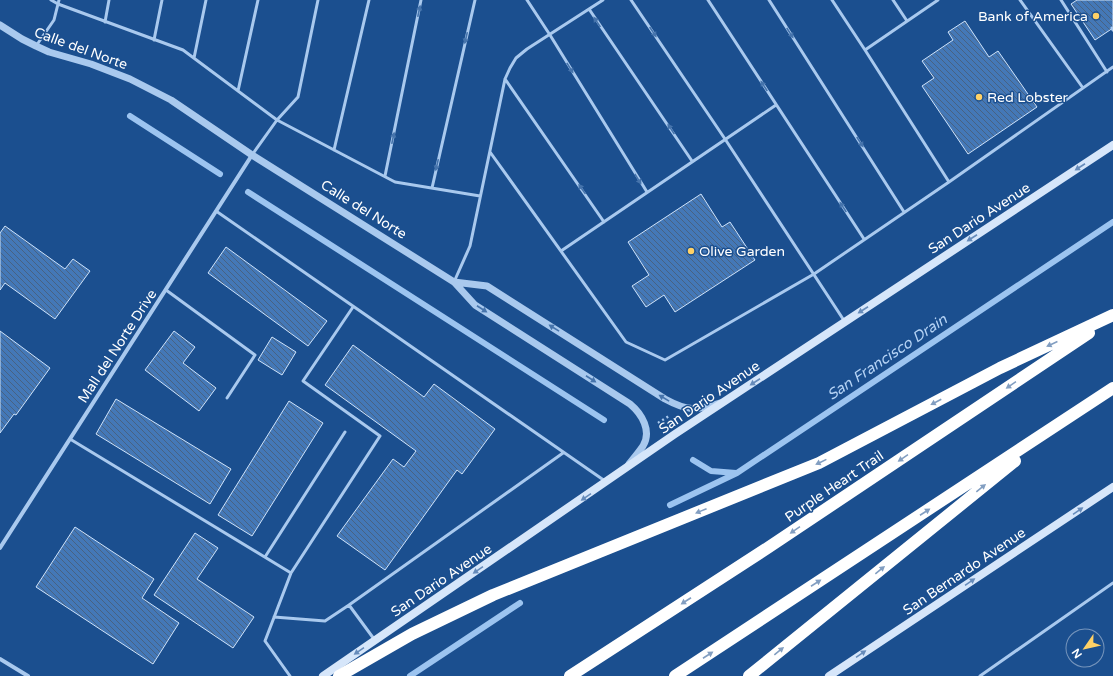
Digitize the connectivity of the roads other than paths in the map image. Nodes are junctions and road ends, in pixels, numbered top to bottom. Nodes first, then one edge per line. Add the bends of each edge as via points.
1 (51, 0) edge
2 (59, 0) edge
3 (109, 0) edge
4 (162, 0) edge
5 (206, 0) edge
6 (258, 0) edge
7 (318, 0) edge
8 (369, 0) edge
9 (421, 0) edge
10 (475, 0) edge
11 (527, 0) edge
12 (603, 0) edge
13 (631, 0) edge
14 (708, 0) edge
15 (769, 0) edge
16 (832, 0) edge
17 (893, 0) edge
18 (938, 0) edge
19 (1020, 0) edge
20 (1061, 0) edge
21 (58, 4) junction
22 (589, 9) junction
23 (907, 21) junction
24 (105, 22) junction
25 (0, 25) edge
26 (550, 35) junction
27 (154, 40) junction
28 (36, 46) junction
29 (865, 50) junction
30 (194, 58) junction
31 (1113, 68) edge
32 (1107, 72) junction
33 (505, 79) junction
34 (1083, 88) junction
35 (238, 91) junction
36 (776, 105) junction
37 (277, 120) junction
38 (725, 139) junction
39 (1113, 145) edge
40 (334, 150) junction
41 (490, 152) junction
42 (252, 155) junction
43 (692, 161) junction
44 (385, 176) junction
45 (949, 182) junction
46 (432, 188) junction
47 (647, 192) junction
48 (480, 196) junction
49 (216, 211) junction
50 (904, 212) junction
51 (604, 222) junction
52 (864, 239) junction
53 (561, 251) junction
54 (814, 274) junction
55 (454, 282) junction
56 (166, 290) junction
57 (353, 307) junction
58 (1113, 316) edge
59 (845, 322) junction
60 (1113, 388) edge
61 (227, 398) dead end
62 (727, 400) junction
63 (1071, 416) junction
64 (345, 432) dead end
65 (70, 439) junction
66 (563, 453) junction
67 (625, 470) junction
68 (607, 482) junction
69 (1113, 487) edge
70 (0, 548) edge
71 (264, 557) junction
72 (291, 573) junction
73 (1113, 583) edge
74 (349, 605) junction
75 (274, 617) junction
76 (375, 641) junction
77 (0, 659) edge
78 (28, 676) edge
79 (290, 676) edge
80 (324, 676) edge
81 (339, 676) edge
82 (570, 676) edge
83 (675, 676) edge
84 (749, 676) edge
85 (829, 676) edge
86 (980, 676) edge

1 - 21 lane
2 - 21 lane
3 - 24 lane
4 - 27 lane
5 - 30 lane
6 - 35 lane
7 - 37 lane via 298,97
8 - 40 lane
44 -> 9 lane
10 -> 46 lane
11 - 26 lane
12 - 22 lane
13 -> 38 lane
36 -> 14 lane
15 -> 50 lane
16 - 29 lane
17 - 23 lane
18 - 23 lane
19 - 34 lane
20 - 32 lane
21 - 24 lane
21 - 28 lane via 54,20
22 - 26 lane
43 -> 22 lane
23 - 29 lane
24 - 27 lane
25 - 28 street, Calle del Norte
26 - 33 lane via 516,58
26 -> 47 lane
27 - 30 lane via 183,50
28 - 42 street, Calle del Norte via 90,64 171,100
29 - 45 lane
30 - 35 lane
31 - 32 lane
32 - 34 lane
33 - 41 lane
51 -> 33 lane
34 - 45 lane
35 - 37 lane
36 - 38 lane
52 -> 36 lane
37 - 40 lane
37 - 42 lane
38 - 43 lane
38 - 54 lane
39 -> 59 main road, San Dario Avenue
40 - 44 lane
41 - 48 lane
41 - 53 lane
42 - 49 street, Mall del Norte Drive
42 - 55 street, Calle del Norte
43 - 47 lane
44 - 46 lane via 395,182
45 - 50 lane
46 - 48 lane
47 - 51 lane
48 - 55 lane via 470,246
49 - 56 street, Mall del Norte Drive
49 - 57 lane
50 - 52 lane
51 - 53 lane
52 - 54 lane
53 - 54 lane via 626,342 665,360
54 - 59 lane
62 -> 55 street via 698,409 676,404 487,286
55 -> 67 street, Calle del Norte via 475,305 639,411 647,436 644,445
56 - 61 lane via 255,355
56 - 65 street, Mall del Norte Drive
57 - 66 lane
57 - 72 lane via 304,381 380,436
58 -> 81 highway via 1000,368 819,464 492,595 412,634
58 -> 82 highway, Purple Heart Trail via 769,548
59 -> 62 main road, San Dario Avenue
60 - 63 highway
62 - 67 main road, San Dario Avenue
83 -> 63 highway
84 -> 63 highway
64 - 71 lane
65 - 70 street, Mall del Norte Drive
65 - 71 lane
66 - 68 lane
66 - 74 lane
67 - 68 main road, San Dario Avenue
68 -> 76 main road, San Dario Avenue
85 -> 69 main road, San Bernardo Avenue
71 - 72 lane
72 - 75 lane
73 - 86 lane
74 - 75 lane via 325,621
74 - 76 lane
75 - 79 lane via 264,641
76 -> 80 main road, San Dario Avenue
77 - 78 street

